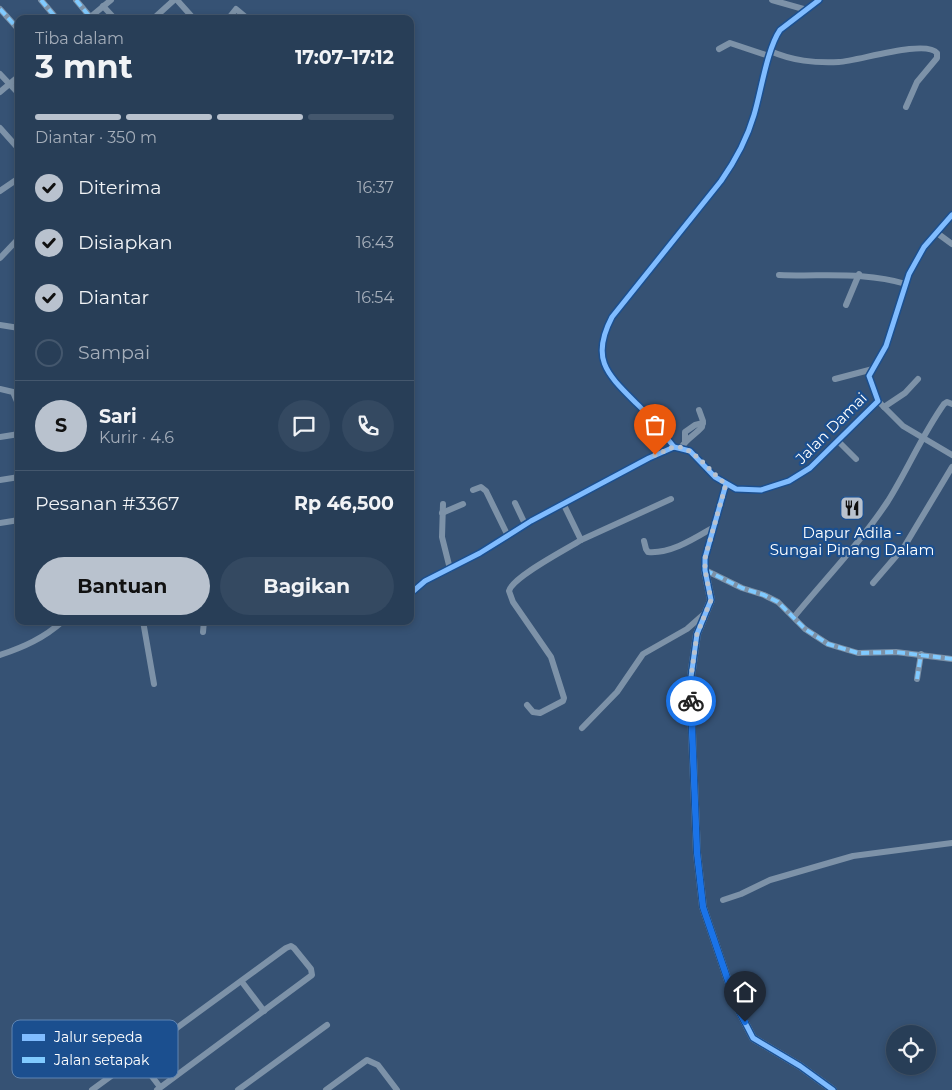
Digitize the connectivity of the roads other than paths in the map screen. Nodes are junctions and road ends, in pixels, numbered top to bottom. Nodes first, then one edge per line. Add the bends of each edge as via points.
1 (41, 0) edge
2 (76, 0) edge
3 (111, 0) edge
4 (176, 0) edge
5 (772, 0) edge
6 (818, 0) edge
7 (103, 6) junction
8 (0, 9) edge
9 (807, 10) junction
10 (54, 15) edge
11 (88, 15) edge
12 (93, 15) edge
13 (111, 15) edge
14 (158, 15) edge
15 (190, 15) edge
16 (231, 15) edge
17 (243, 15) edge
18 (15, 26) edge
19 (719, 49) dead end
20 (770, 54) junction
21 (0, 74) edge
22 (15, 79) edge
23 (9, 84) junction
24 (15, 90) edge
25 (0, 92) edge
26 (906, 107) dead end
27 (0, 128) edge
28 (15, 145) edge
29 (15, 181) edge
30 (0, 192) edge
31 (952, 215) edge
32 (936, 233) junction
33 (15, 242) edge
34 (952, 244) edge
35 (0, 258) edge
36 (859, 274) junction
37 (778, 275) dead end
38 (906, 284) junction
39 (846, 305) dead end
40 (0, 325) edge
41 (15, 327) edge
42 (873, 369) junction
43 (835, 379) dead end
44 (918, 379) dead end
45 (0, 389) edge
46 (15, 397) edge
47 (878, 401) junction
48 (952, 404) edge
49 (884, 408) junction
50 (699, 410) dead end
51 (15, 435) edge
52 (0, 437) edge
53 (921, 438) junction
54 (838, 441) junction
55 (674, 447) junction
56 (681, 448) junction
57 (952, 455) edge
58 (856, 459) dead end
59 (952, 466) edge
60 (15, 478) edge
61 (0, 480) edge
62 (726, 484) junction
63 (474, 490) dead end
64 (672, 499) dead end
65 (515, 503) dead end
66 (563, 503) junction
67 (443, 504) dead end
68 (463, 504) dead end
69 (442, 513) junction
70 (15, 521) edge
71 (0, 523) edge
72 (525, 524) junction
73 (714, 527) junction
74 (507, 534) junction
75 (581, 540) junction
76 (644, 541) dead end
77 (450, 569) junction
78 (705, 570) junction
79 (873, 583) dead end
80 (414, 591) edge
81 (704, 614) junction
82 (794, 617) junction
83 (58, 625) edge
84 (144, 625) edge
85 (204, 625) edge
86 (204, 632) dead end
87 (921, 654) junction
88 (0, 655) edge
89 (952, 659) edge
90 (917, 679) dead end
91 (154, 684) dead end
92 (527, 705) dead end
93 (582, 728) dead end
94 (952, 843) edge
95 (723, 900) dead end
96 (242, 982) junction
97 (264, 1011) junction
98 (327, 1024) dead end
99 (178, 1028) edge
100 (178, 1074) edge
101 (108, 1078) edge
102 (151, 1078) edge
103 (173, 1078) edge
104 (395, 1087) edge
105 (158, 1089) edge
106 (92, 1090) edge
107 (238, 1090) edge
108 (326, 1090) edge
109 (386, 1090) edge
110 (833, 1090) edge

1 - 10 street
2 - 11 street
3 - 7 street
4 - 14 street
4 - 15 street
5 - 9 street
6 - 9 street
7 - 12 street
7 - 13 street
8 - 18 street
9 - 20 street via 780,30
16 - 17 street via 236,9
19 - 20 street via 730,43
20 - 26 street via 800,61 841,62 897,51 934,49 937,58 917,82
20 - 55 street via 753,118 732,165 604,332 601,350 604,368
21 - 23 street
22 - 23 street
23 - 24 street
23 - 25 street
27 - 28 street
29 - 30 street
31 - 32 street
32 - 34 street
32 - 38 street via 924,247
33 - 35 street
36 - 37 street
36 - 38 street
36 - 39 street
38 - 42 street via 886,346
40 - 41 street
42 - 43 street
42 - 47 street, Jalan Damai via 868,379
44 - 49 street
45 - 46 street via 13,392
47 - 49 street
47 - 54 street, Jalan Damai
48 - 53 street via 944,404
49 - 53 street
50 - 56 street via 702,427
51 - 52 street
53 - 57 street
53 - 82 street via 887,502
54 - 58 street
54 - 62 street, Jalan Damai via 805,472 790,481 761,490 736,489
55 - 56 street, Jalan Damai
55 - 66 street
56 - 62 street, Jalan Damai via 690,451
59 - 79 street via 904,547
60 - 61 street
62 - 73 street
63 - 74 street via 481,487 486,491
64 - 75 street
65 - 72 street
66 - 72 street
66 - 75 street
67 - 69 street
68 - 69 street
69 - 77 street via 442,536
70 - 71 street
72 - 74 street
73 - 76 street via 683,544 655,553 648,552
73 - 78 street
74 - 77 street
75 - 92 street via 532,569 509,588 508,594 551,657 564,698 540,714
77 - 80 street via 425,581
78 - 81 street via 711,600
78 - 82 street via 778,602
81 - 93 street via 687,629 643,654 617,692
81 - 110 street via 697,634 690,684 697,852 703,907 737,1007 753,1038
82 - 87 street via 817,638 843,649 858,653
83 - 88 street via 34,642
84 - 91 street
85 - 86 street
87 - 89 street
87 - 90 street
94 - 95 street via 852,856 770,880
96 - 97 street
96 - 97 street via 288,947 294,948 311,969 312,975
96 - 99 street
97 - 100 street
98 - 107 street
101 - 106 street
102 - 105 street
103 - 105 street
104 - 108 street via 378,1065 367,1060
104 - 109 street

